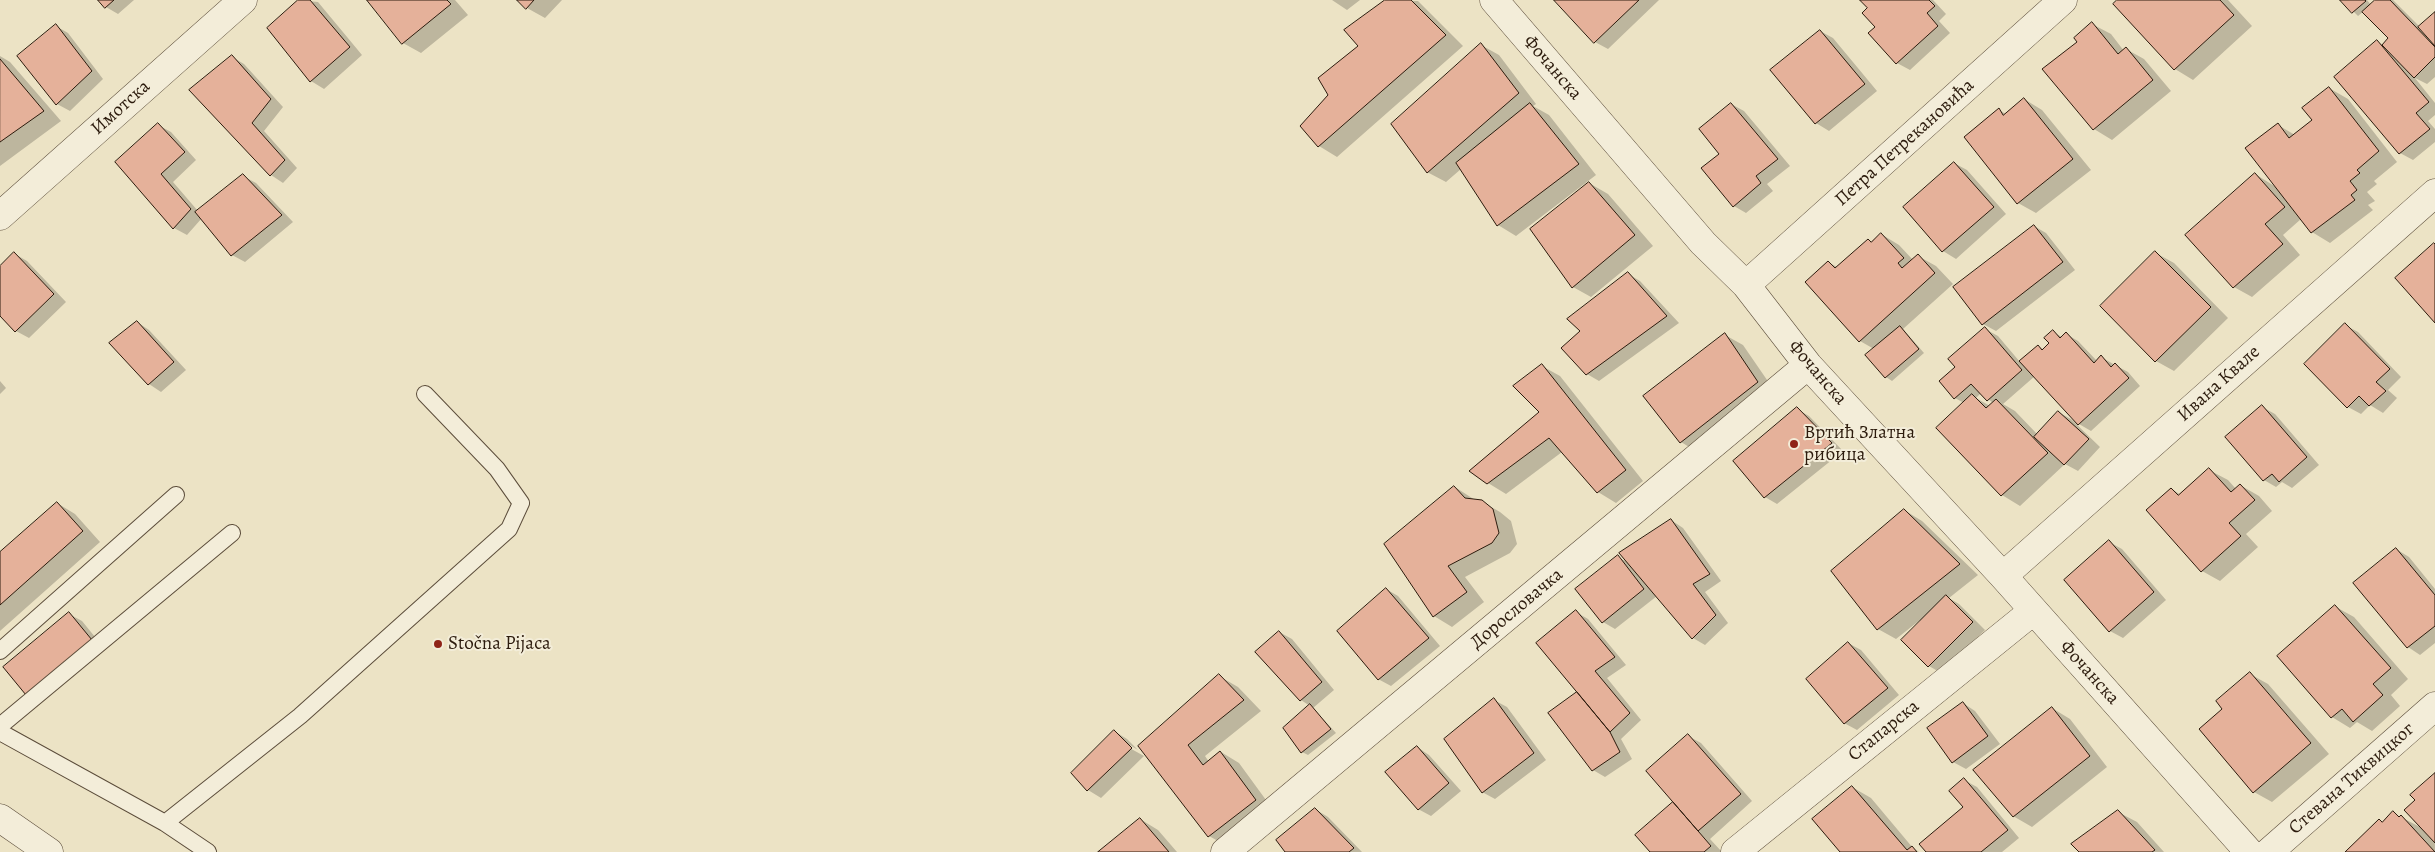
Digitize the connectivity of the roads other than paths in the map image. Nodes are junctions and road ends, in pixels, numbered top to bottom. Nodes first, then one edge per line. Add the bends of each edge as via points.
1 (242, 0) edge
2 (1494, 0) edge
3 (2064, 0) edge
4 (2435, 193) edge
5 (0, 216) edge
6 (1746, 286) junction
7 (1808, 366) junction
8 (425, 394) dead end
9 (176, 495) dead end
10 (232, 533) dead end
11 (2003, 576) junction
12 (2033, 610) junction
13 (0, 651) edge
14 (2435, 706) edge
15 (0, 726) edge
16 (0, 732) edge
17 (0, 818) edge
18 (165, 822) junction
19 (49, 852) edge
20 (208, 852) edge
21 (1225, 852) edge
22 (1735, 852) edge
23 (2248, 852) edge
24 (2269, 852) edge

1 - 5 street, Имотска
2 - 6 street, Фочанска via 1702,242
3 - 6 street, Петра Петрекановића
4 - 11 street, Ивана Квале
6 - 7 street, Фочанска
7 - 11 street, Фочанска
7 - 21 street, Дорословачка
8 - 18 lane via 497,469 521,503 510,529 300,716
9 - 13 lane
10 - 15 lane
11 - 12 street, Фочанска
12 - 22 street, Стапарска
12 - 23 street, Фочанска
14 - 24 street, Стевана Тиквицког
16 - 18 lane
17 - 19 street
18 - 20 lane

